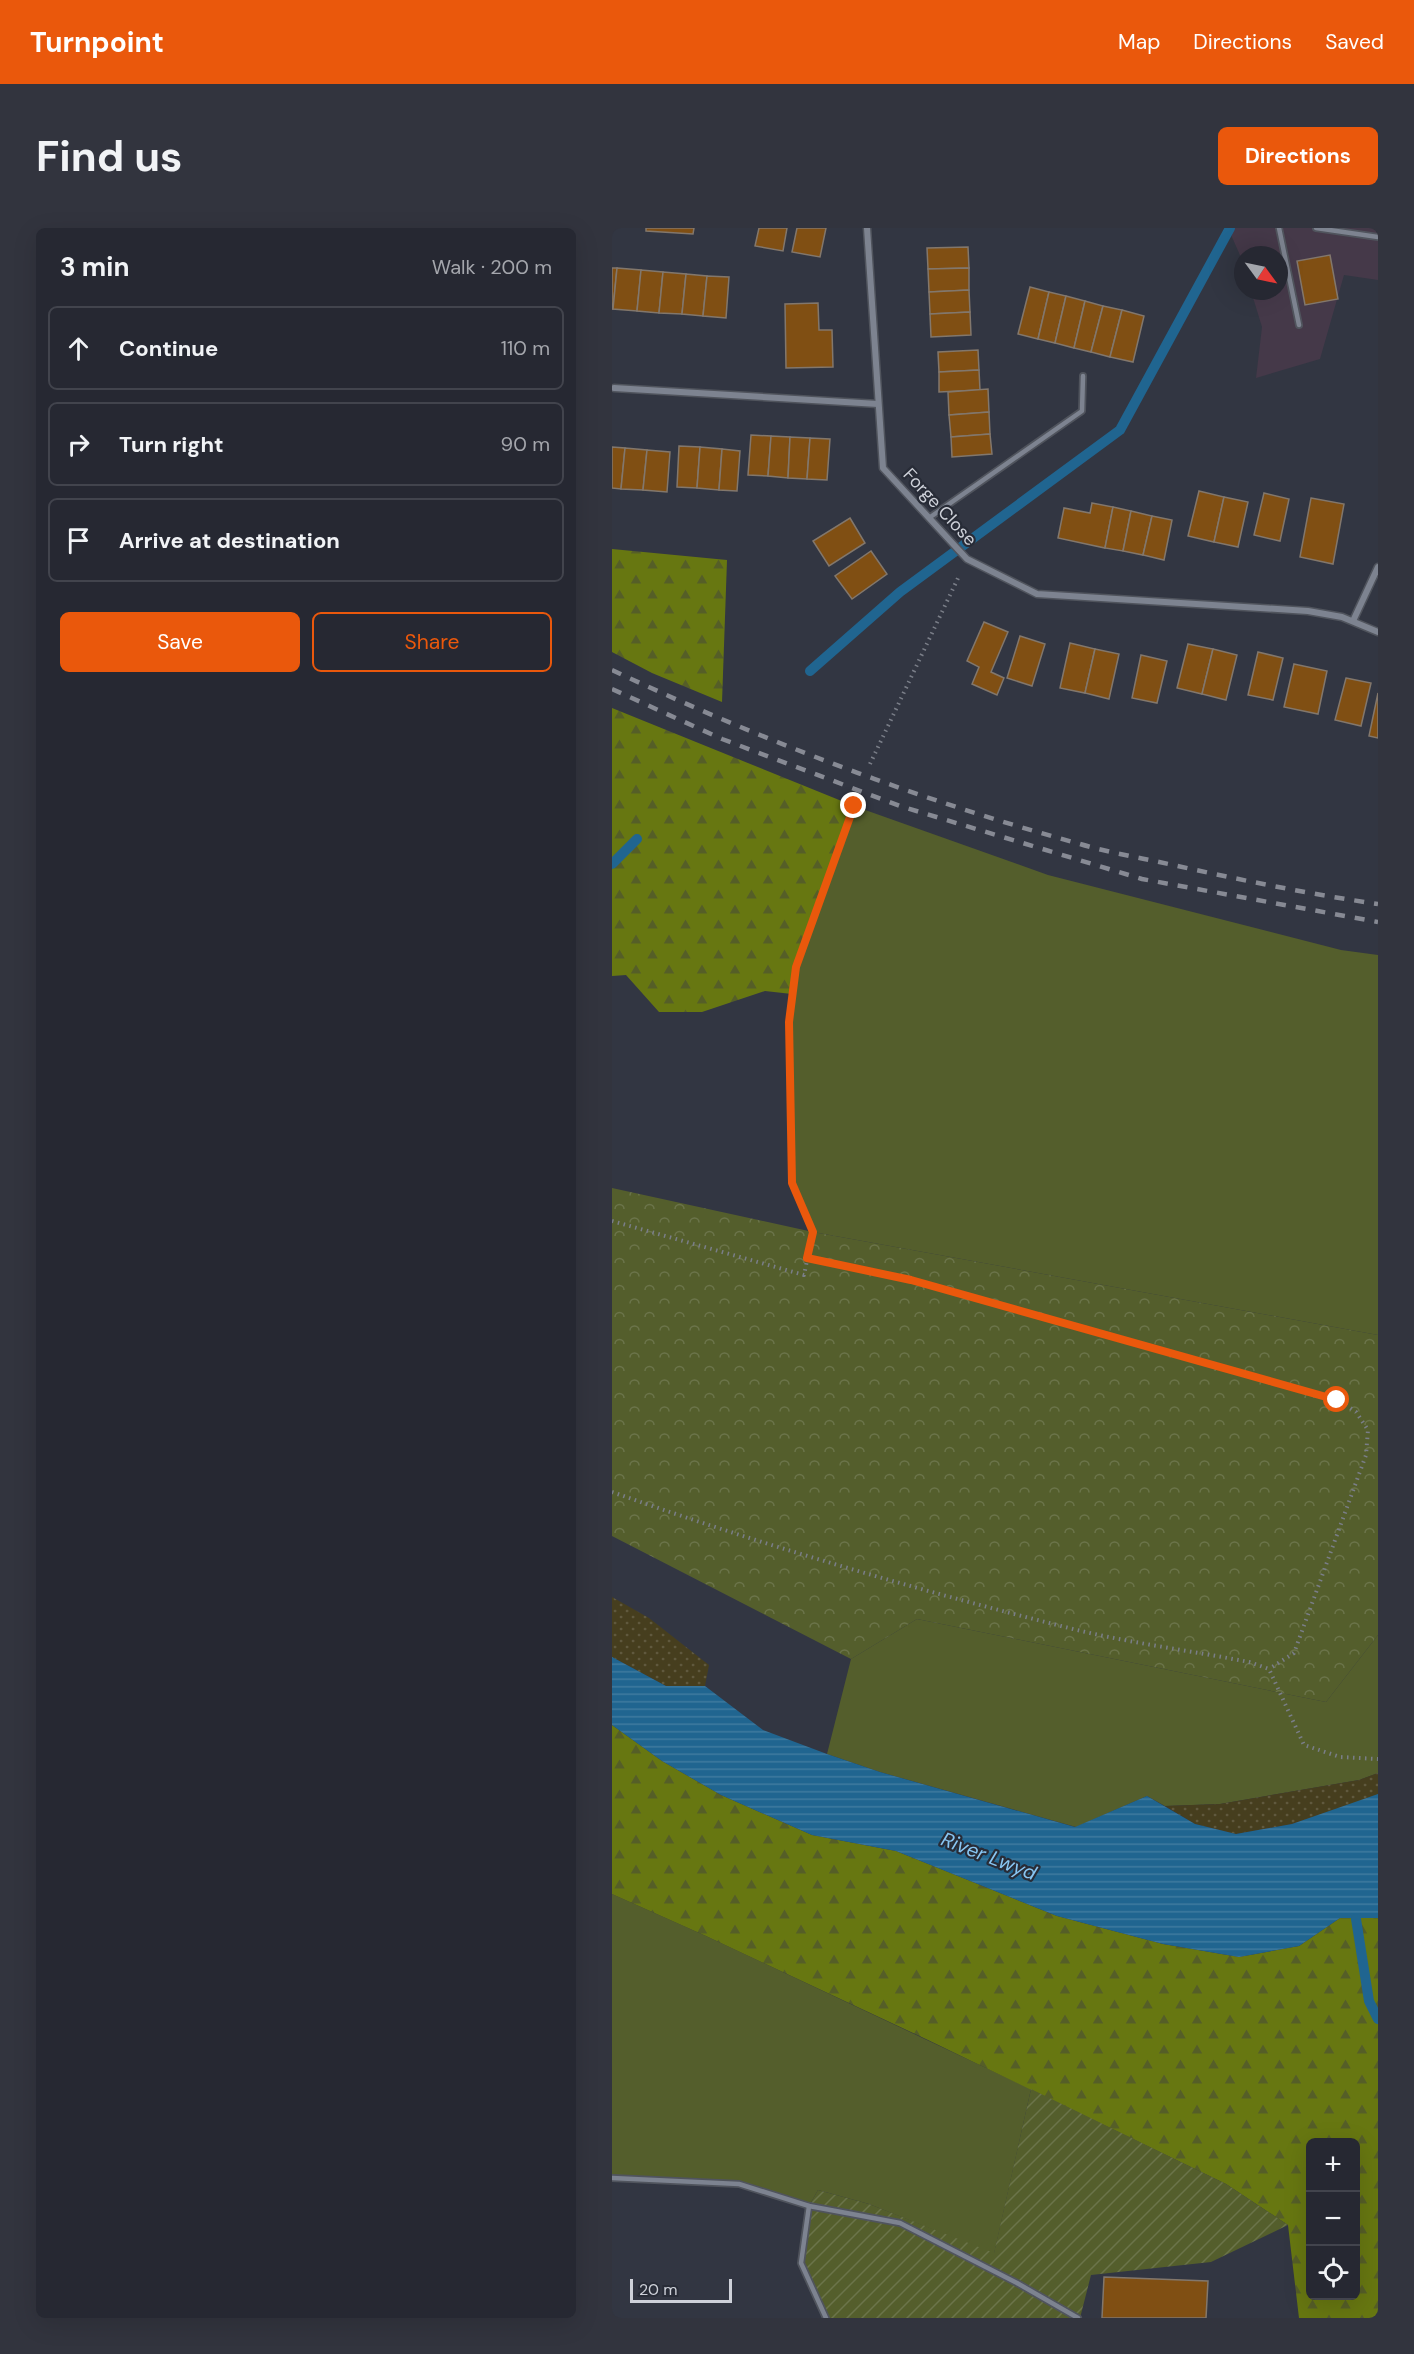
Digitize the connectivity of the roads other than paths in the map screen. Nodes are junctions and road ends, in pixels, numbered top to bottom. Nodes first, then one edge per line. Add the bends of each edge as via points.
1 (867, 228) edge
2 (1279, 228) edge
3 (1316, 228) edge
4 (1378, 237) edge
5 (1299, 325) dead end
6 (1083, 376) dead end
7 (614, 388) dead end
8 (878, 404) junction
9 (929, 518) junction
10 (1378, 567) edge
11 (1353, 621) junction
12 (1378, 632) edge
13 (612, 2178) edge
14 (809, 2206) junction
15 (826, 2318) edge
16 (1078, 2318) edge

1 - 8 street, Forge Close
2 - 5 lane
3 - 4 lane
6 - 9 lane via 1082,411
7 - 8 street
8 - 9 street, Forge Close via 883,468
9 - 11 street, Forge Close via 967,559 1037,594 1308,611
10 - 11 street
11 - 12 street, Forge Close
13 - 14 lane via 739,2184
14 - 15 lane via 801,2263
14 - 16 lane via 900,2223

